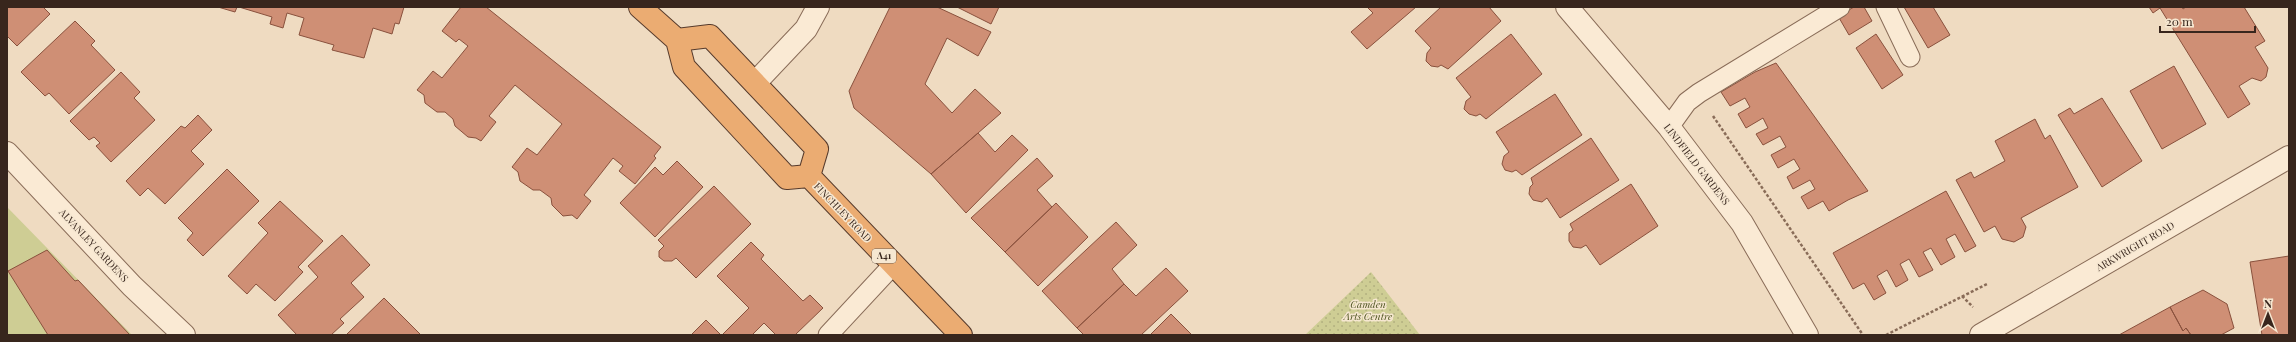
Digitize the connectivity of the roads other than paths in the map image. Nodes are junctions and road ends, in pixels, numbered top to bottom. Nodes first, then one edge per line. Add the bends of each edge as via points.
1 (640, 7) edge
2 (818, 7) edge
3 (1567, 7) edge
4 (1840, 7) edge
5 (1886, 7) edge
6 (676, 40) junction
7 (1910, 57) dead end
8 (755, 83) junction
9 (1669, 127) junction
10 (7, 153) edge
11 (2289, 157) edge
12 (809, 176) junction
13 (893, 265) junction
14 (184, 335) edge
15 (828, 335) edge
16 (961, 335) edge
17 (1807, 335) edge
18 (1981, 335) edge

1 - 6 highway
2 - 8 street via 806,29
3 - 9 street, LINDFIELD GARDENS
4 - 9 lane via 1699,93 1687,102
5 - 7 lane
6 - 8 highway, FINCHLEY ROAD via 710,36
6 - 12 highway, FINCHLEY ROAD via 684,67 787,178
8 - 12 highway, FINCHLEY ROAD via 817,149
9 - 17 street, LINDFIELD GARDENS via 1742,224
10 - 14 street, ALVANLEY GARDENS via 132,286
11 - 18 street, ARKWRIGHT ROAD
12 - 13 highway, FINCHLEY ROAD / A41
13 - 15 lane
13 - 16 highway, FINCHLEY ROAD / A41

